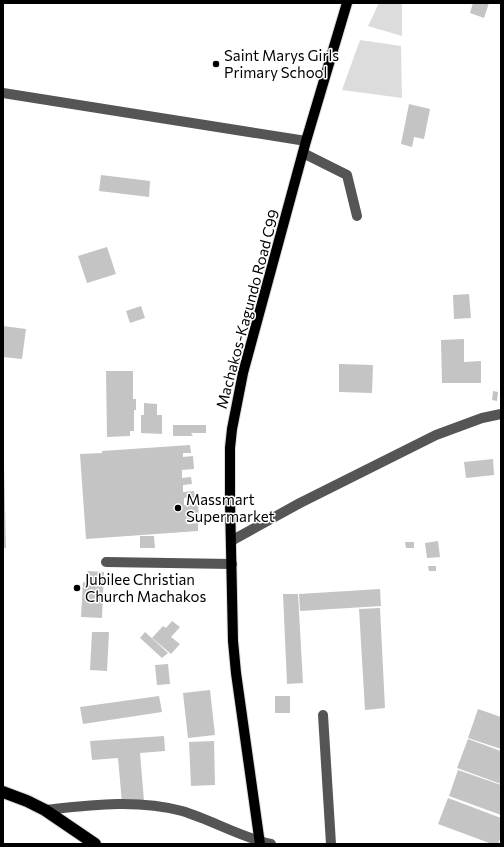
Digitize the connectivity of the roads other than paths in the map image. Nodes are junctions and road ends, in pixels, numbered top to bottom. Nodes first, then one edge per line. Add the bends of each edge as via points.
1 (347, 3) edge
2 (3, 93) edge
3 (306, 141) junction
4 (303, 153) junction
5 (357, 216) dead end
6 (501, 414) edge
7 (231, 541) junction
8 (106, 562) dead end
9 (232, 564) junction
10 (323, 715) dead end
11 (3, 792) edge
12 (45, 810) junction
13 (260, 843) edge
14 (95, 844) edge
15 (271, 844) edge
16 (331, 844) edge

1 - 3 main road, Machakos-Kagundo Road C99
2 - 3 street
3 - 4 main road, Machakos-Kagundo Road C99
4 - 5 street via 347,175
4 - 7 main road, Machakos-Kagundo Road C99 via 235,410 230,448
6 - 7 street via 482,418 436,435 300,503
7 - 9 main road, Machakos-Kagundo Road C99
8 - 9 street
9 - 13 main road, Machakos-Kagundo Road C99 via 236,673
10 - 16 street
11 - 12 highway
12 - 13 street via 118,804 152,806 214,822
12 - 14 highway
13 - 15 street

